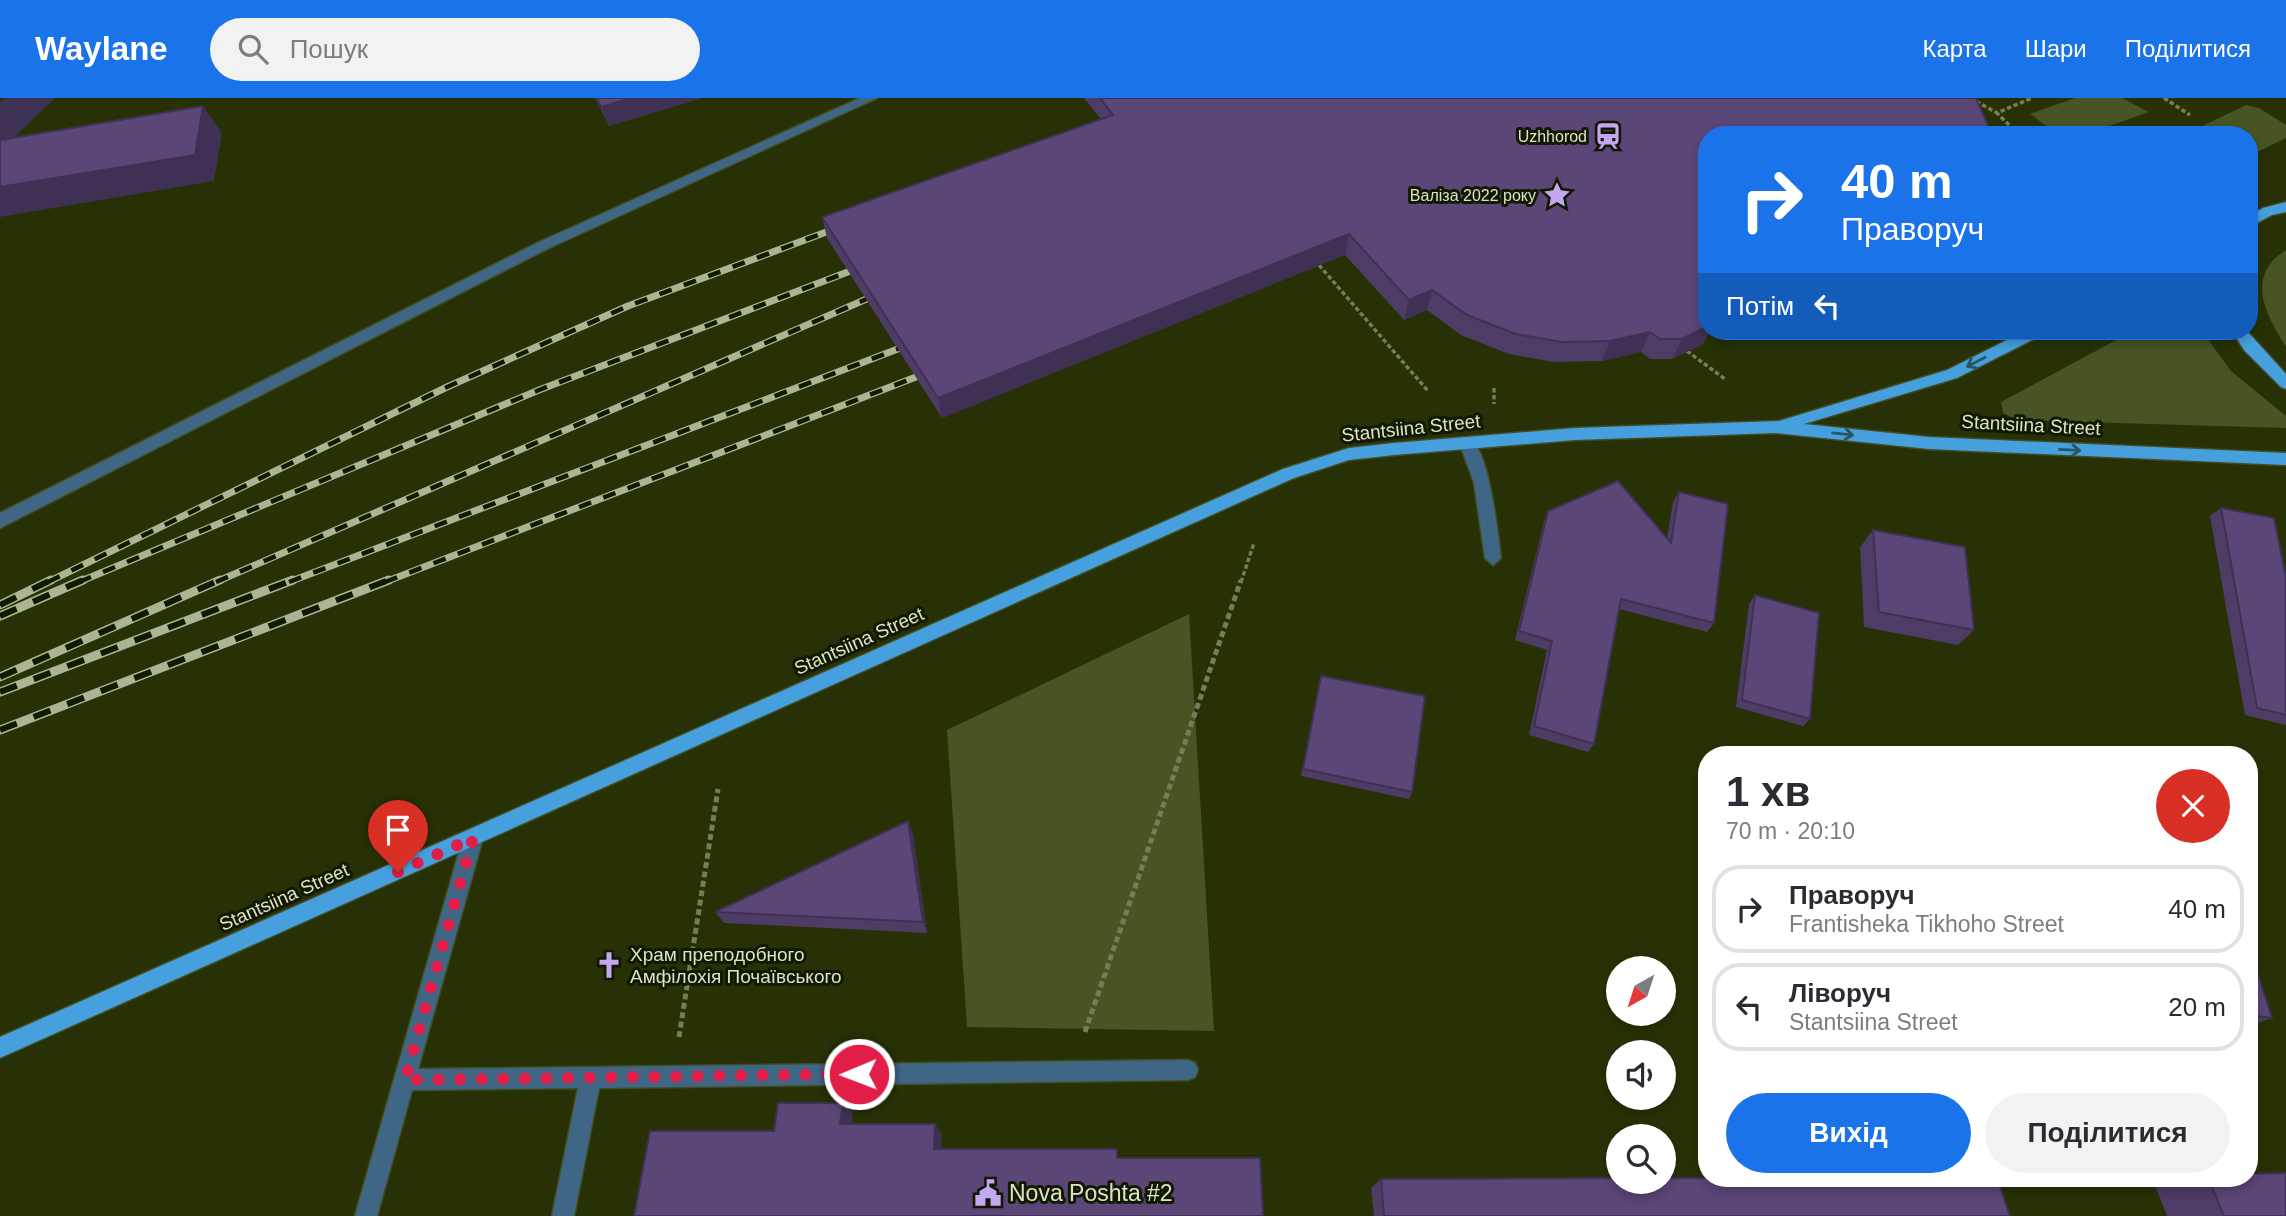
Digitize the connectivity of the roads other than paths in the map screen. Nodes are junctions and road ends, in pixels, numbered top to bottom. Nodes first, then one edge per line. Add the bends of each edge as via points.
1 (871, 98) edge
2 (2286, 207) edge
3 (2258, 217) edge
4 (2019, 340) edge
5 (2245, 340) edge
6 (2286, 383) edge
7 (1775, 427) junction
8 (1468, 444) junction
9 (2286, 459) edge
10 (0, 521) edge
11 (1493, 558) dead end
12 (473, 838) junction
13 (0, 1048) edge
14 (1188, 1070) dead end
15 (591, 1077) junction
16 (405, 1080) junction
17 (366, 1216) edge
18 (563, 1216) edge

1 - 10 street via 542,246
2 - 3 main road
4 -> 7 main road, Stantsiina Street via 1952,374
5 - 6 main road
7 - 8 main road, Stantsiina Street via 1576,434
7 -> 9 main road, Stantsiina Street via 1929,443
8 - 11 street via 1482,483
8 - 12 main road, Stantsiina Street via 1349,454 1289,473
12 - 13 main road, Stantsiina Street
12 - 16 street
14 - 15 street
15 - 16 street
15 - 18 street
16 - 17 street

